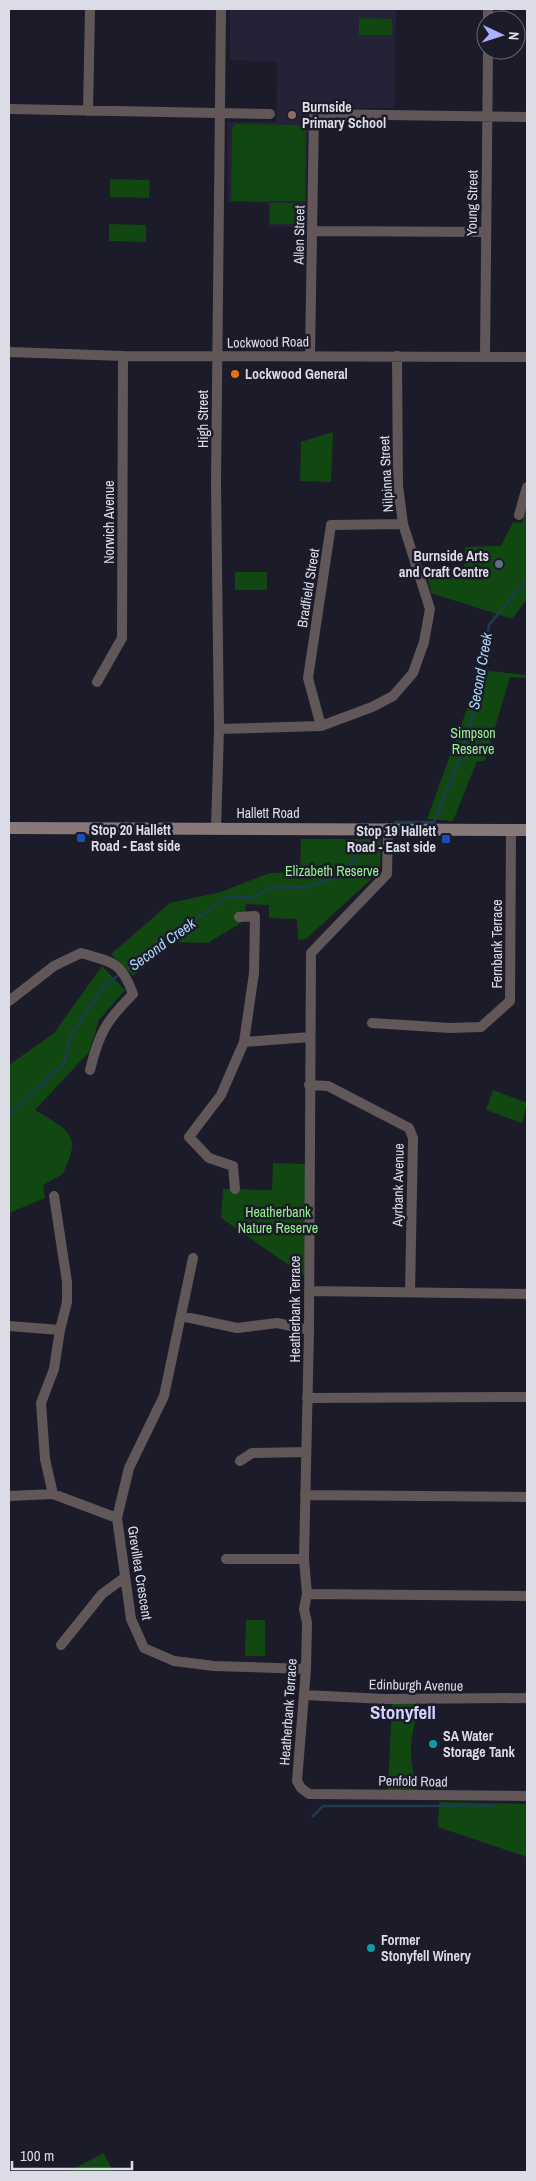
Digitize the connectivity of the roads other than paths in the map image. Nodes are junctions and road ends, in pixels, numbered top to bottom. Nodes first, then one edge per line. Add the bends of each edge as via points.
1 (90, 9) edge
2 (221, 9) edge
3 (488, 60) edge
4 (9, 109) edge
5 (88, 112) junction
6 (220, 114) junction
7 (270, 114) dead end
8 (488, 117) junction
9 (527, 117) edge
10 (313, 231) junction
11 (485, 232) junction
12 (9, 352) edge
13 (310, 355) junction
14 (123, 356) junction
15 (217, 356) junction
16 (397, 356) junction
17 (485, 357) junction
18 (527, 357) edge
19 (527, 487) edge
20 (519, 514) dead end
21 (403, 524) junction
22 (97, 682) dead end
23 (321, 726) junction
24 (219, 729) junction
25 (9, 828) edge
26 (388, 828) junction
27 (216, 829) junction
28 (511, 830) junction
29 (527, 830) edge
30 (239, 917) dead end
31 (9, 1001) edge
32 (372, 1023) dead end
33 (310, 1037) junction
34 (244, 1042) junction
35 (90, 1070) dead end
36 (309, 1085) junction
37 (235, 1189) dead end
38 (54, 1196) dead end
39 (193, 1258) dead end
40 (309, 1291) junction
41 (410, 1292) junction
42 (527, 1294) edge
43 (181, 1316) junction
44 (9, 1326) edge
45 (60, 1330) junction
46 (309, 1330) junction
47 (527, 1397) edge
48 (307, 1398) junction
49 (306, 1452) junction
50 (240, 1461) dead end
51 (53, 1494) junction
52 (305, 1495) junction
53 (9, 1496) edge
54 (527, 1497) edge
55 (117, 1518) junction
56 (226, 1559) dead end
57 (304, 1559) junction
58 (124, 1578) junction
59 (307, 1594) junction
60 (527, 1596) edge
61 (61, 1645) dead end
62 (306, 1668) junction
63 (304, 1695) junction
64 (527, 1698) edge
65 (301, 1788) joint
66 (527, 1796) edge

1 - 5 street
2 - 6 street, High Street
3 - 8 street, Young Street
4 - 5 street
5 - 6 street
6 - 7 street
6 - 15 street, High Street
8 - 9 street
8 - 10 street, Allen Street via 314,114
8 - 11 street, Young Street
10 - 11 street
10 - 13 street, Allen Street
11 - 17 street, Young Street
12 - 14 street, Lockwood Road
13 - 15 street, Lockwood Road
13 - 16 street, Lockwood Road
14 - 15 street, Lockwood Road
14 - 22 street, Norwich Avenue via 122,638
15 - 24 street, High Street
16 - 17 street, Lockwood Road
16 - 21 street, Nilpinna Street via 398,486
17 - 18 street, Lockwood Road
19 - 20 street
21 - 23 street, Nilpinna Street via 430,609 424,642 413,673 393,696
21 - 23 street, Bradfield Street via 332,525 308,678
23 - 24 street, Nilpinna Street
24 - 27 street, High Street
25 - 27 main road, Hallett Road
26 - 27 main road, Hallett Road
26 - 28 main road, Hallett Road
26 - 33 street, Heatherbank Terrace via 387,874 312,952
28 - 29 main road, Hallett Road
28 - 32 street, Fernbank Terrace via 510,1001 481,1027
30 - 34 street via 255,916 254,973
31 - 35 street via 54,966 81,953 120,968 127,976 133,994 112,1015 97,1042
33 - 34 street
33 - 36 street, Heatherbank Terrace
34 - 37 street via 221,1096 189,1137 209,1158 233,1166
36 - 40 street, Heatherbank Terrace
36 - 41 street, Ayrbank Avenue via 328,1086 409,1128 413,1138
38 - 45 street via 67,1282 67,1302
39 - 43 street, Grevillea Crescent
40 - 41 street
40 - 46 street, Heatherbank Terrace
41 - 42 street
43 - 46 street via 237,1328 277,1323
43 - 55 street, Grevillea Crescent via 164,1396 129,1468
44 - 45 street
45 - 51 street via 54,1369 41,1403 45,1459
46 - 48 street, Heatherbank Terrace
47 - 48 street
48 - 49 street, Heatherbank Terrace
49 - 50 street via 252,1453
49 - 52 street, Heatherbank Terrace
51 - 53 street
51 - 55 street
52 - 54 street
52 - 57 street, Heatherbank Terrace
55 - 58 street, Grevillea Crescent
56 - 57 street
57 - 59 street, Heatherbank Terrace
58 - 61 street via 102,1594
58 - 62 street, Grevillea Crescent via 131,1619 144,1648 174,1661 214,1666
59 - 60 street
59 - 62 street, Heatherbank Terrace via 304,1609 307,1623
62 - 63 street, Heatherbank Terrace
63 - 64 street, Edinburgh Avenue via 385,1699
63 - 65 street, Heatherbank Terrace via 298,1781
65 - 66 street, Penfold Road via 309,1794

